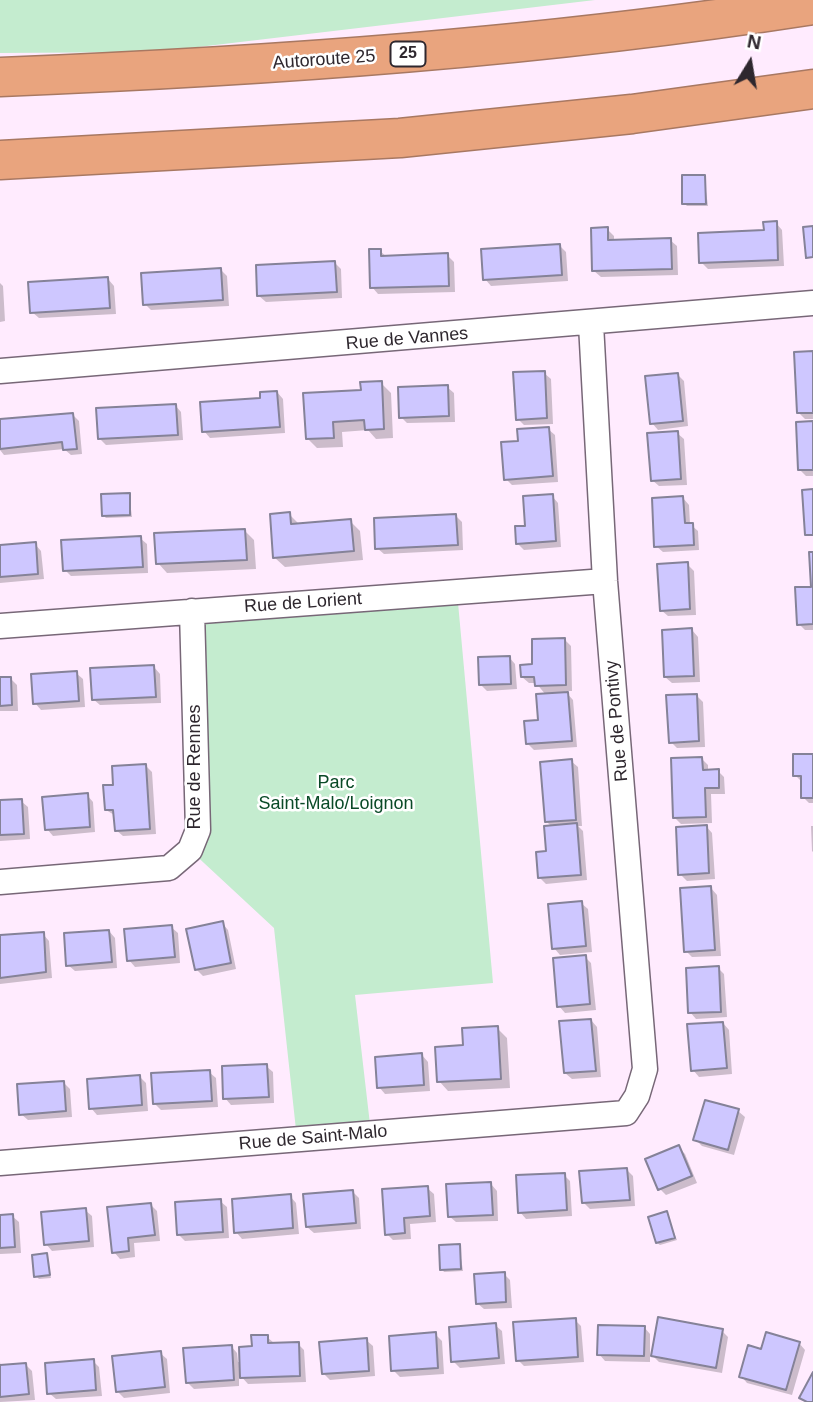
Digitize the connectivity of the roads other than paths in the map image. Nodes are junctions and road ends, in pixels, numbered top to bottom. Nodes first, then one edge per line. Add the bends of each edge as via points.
1 (813, 5) edge
2 (0, 77) edge
3 (813, 89) edge
4 (0, 160) edge
5 (813, 303) edge
6 (591, 324) junction
7 (0, 371) edge
8 (605, 581) junction
9 (191, 611) junction
10 (0, 626) edge
11 (0, 882) edge
12 (626, 1113) joint
13 (0, 1163) edge

1 - 2 highway, Autoroute 25 / 25 via 474,48 254,65
3 - 4 highway via 413,137
5 - 6 street, Rue de Vannes
6 - 7 street, Rue de Vannes
6 - 8 street, Rue de Pontivy
8 - 9 street, Rue de Lorient
8 - 12 street, Rue de Pontivy via 645,1069
9 - 10 street, Rue de Lorient
9 - 11 street, Rue de Rennes via 198,830 190,850 169,868
12 - 13 street, Rue de Saint-Malo

